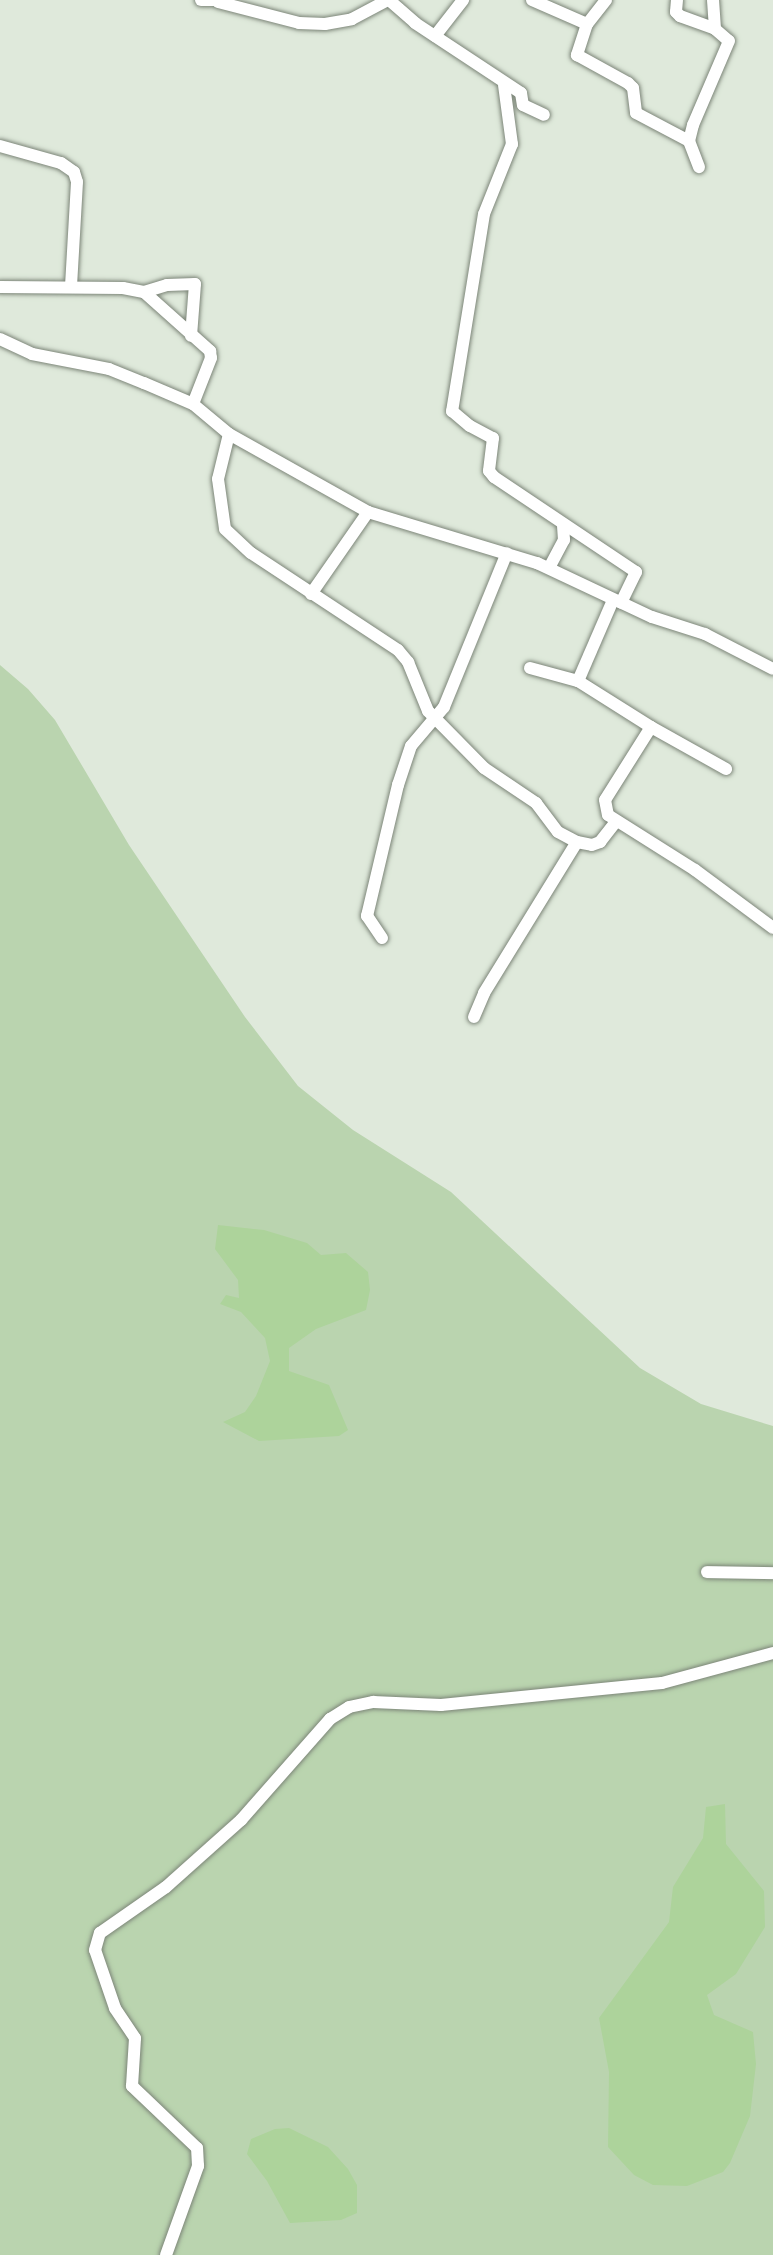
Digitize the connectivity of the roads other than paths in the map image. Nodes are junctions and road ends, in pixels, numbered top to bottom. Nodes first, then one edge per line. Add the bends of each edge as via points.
1 (201, 0) edge
2 (388, 0) edge
3 (463, 0) edge
4 (532, 0) edge
5 (606, 0) edge
6 (677, 0) edge
7 (713, 0) edge
8 (219, 1) edge
9 (587, 24) junction
10 (715, 29) junction
11 (435, 36) junction
12 (504, 85) junction
13 (544, 115) dead end
14 (689, 141) junction
15 (0, 146) edge
16 (699, 167) dead end
17 (0, 287) edge
18 (71, 287) junction
19 (144, 292) junction
20 (191, 336) junction
21 (0, 339) edge
22 (193, 404) junction
23 (229, 434) junction
24 (368, 512) junction
25 (563, 526) junction
26 (507, 553) junction
27 (549, 568) junction
28 (311, 594) junction
29 (617, 602) junction
30 (530, 668) dead end
31 (773, 669) edge
32 (578, 681) junction
33 (435, 717) junction
34 (651, 727) junction
35 (726, 769) dead end
36 (615, 823) junction
37 (577, 842) junction
38 (773, 928) edge
39 (382, 938) dead end
40 (474, 1017) dead end
41 (707, 1572) dead end
42 (773, 1573) edge
43 (773, 1653) edge
44 (166, 2255) edge

1 - 8 street
2 - 8 street via 352,19 325,24 299,23
2 - 11 street
3 - 11 street
4 - 9 street
5 - 9 street
6 - 10 street via 680,16
7 - 10 street
9 - 14 street via 579,58 628,83 636,113
10 - 14 street via 726,35 729,46
11 - 12 street
12 - 13 street
12 - 25 street via 512,144 484,214 452,411 493,438 489,471 494,477
14 - 16 street
15 - 18 street via 61,163 74,172
17 - 18 street
18 - 19 street
19 - 20 street
19 - 20 street via 195,284
20 - 22 street via 211,358
21 - 22 street via 32,354 109,369
22 - 23 street
23 - 24 street
23 - 28 street via 218,479 225,529
24 - 26 street
24 - 28 street
25 - 27 street via 564,540
25 - 29 street via 636,572
26 - 27 street
26 - 33 street via 450,694
27 - 29 street
28 - 33 street via 398,650 408,662 422,703
29 - 31 street via 705,634
29 - 32 street
30 - 32 street
32 - 34 street
33 - 37 street via 484,768 530,797 558,832
33 - 39 street via 411,746 368,910 368,922
34 - 35 street
34 - 36 street via 605,800
36 - 37 street via 600,842
36 - 38 street via 695,870
37 - 40 street
41 - 42 street
43 - 44 street via 662,1683 441,1705 373,1702 349,1707 330,1719 241,1820 166,1887 100,1933 95,1950 115,2008 135,2038 132,2086 197,2148 198,2166

